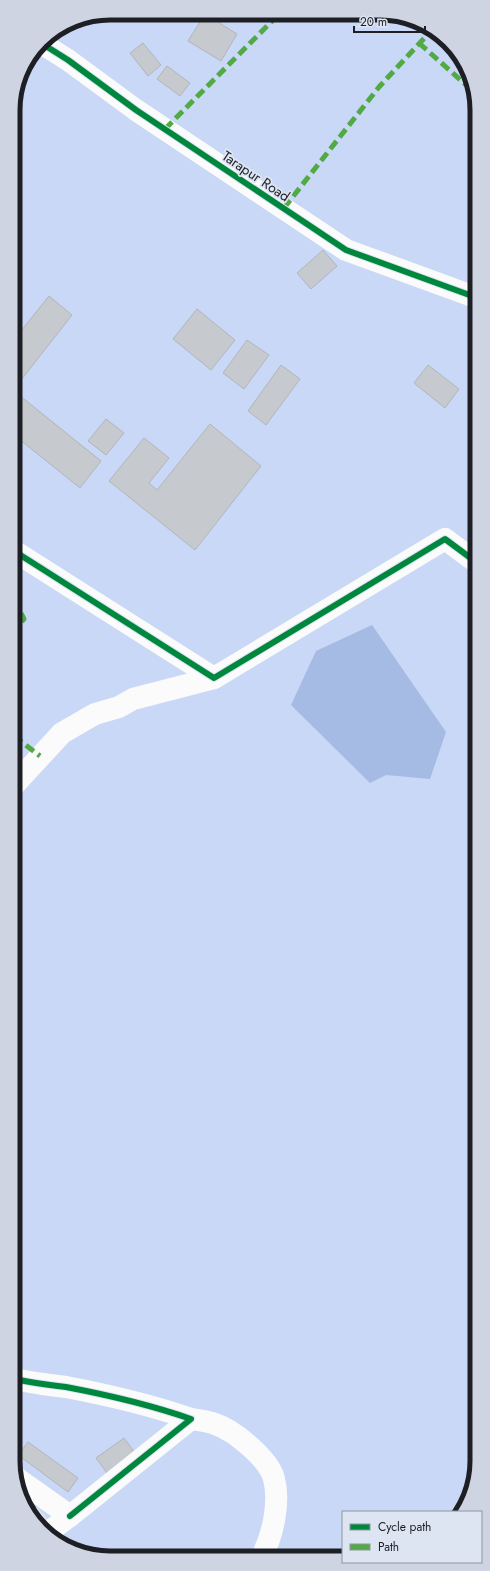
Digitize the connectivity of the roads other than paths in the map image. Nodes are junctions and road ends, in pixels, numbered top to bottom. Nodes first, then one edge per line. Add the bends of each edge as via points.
1 (46, 46) edge
2 (470, 295) edge
3 (20, 555) edge
4 (470, 558) edge
5 (214, 678) junction
6 (20, 778) edge
7 (20, 1380) edge
8 (191, 1419) junction
9 (23, 1484) edge
10 (70, 1516) junction
11 (52, 1530) edge
12 (264, 1551) edge

1 - 2 street, Tarapur Road via 136,110 346,250
3 - 5 street
4 - 5 street via 445,539
5 - 6 street via 133,699 119,707 94,714 62,733
7 - 8 street via 120,1399
8 - 10 street
8 - 12 street via 216,1424 238,1437 259,1454 274,1478 276,1497 273,1528
9 - 10 street
10 - 11 street

